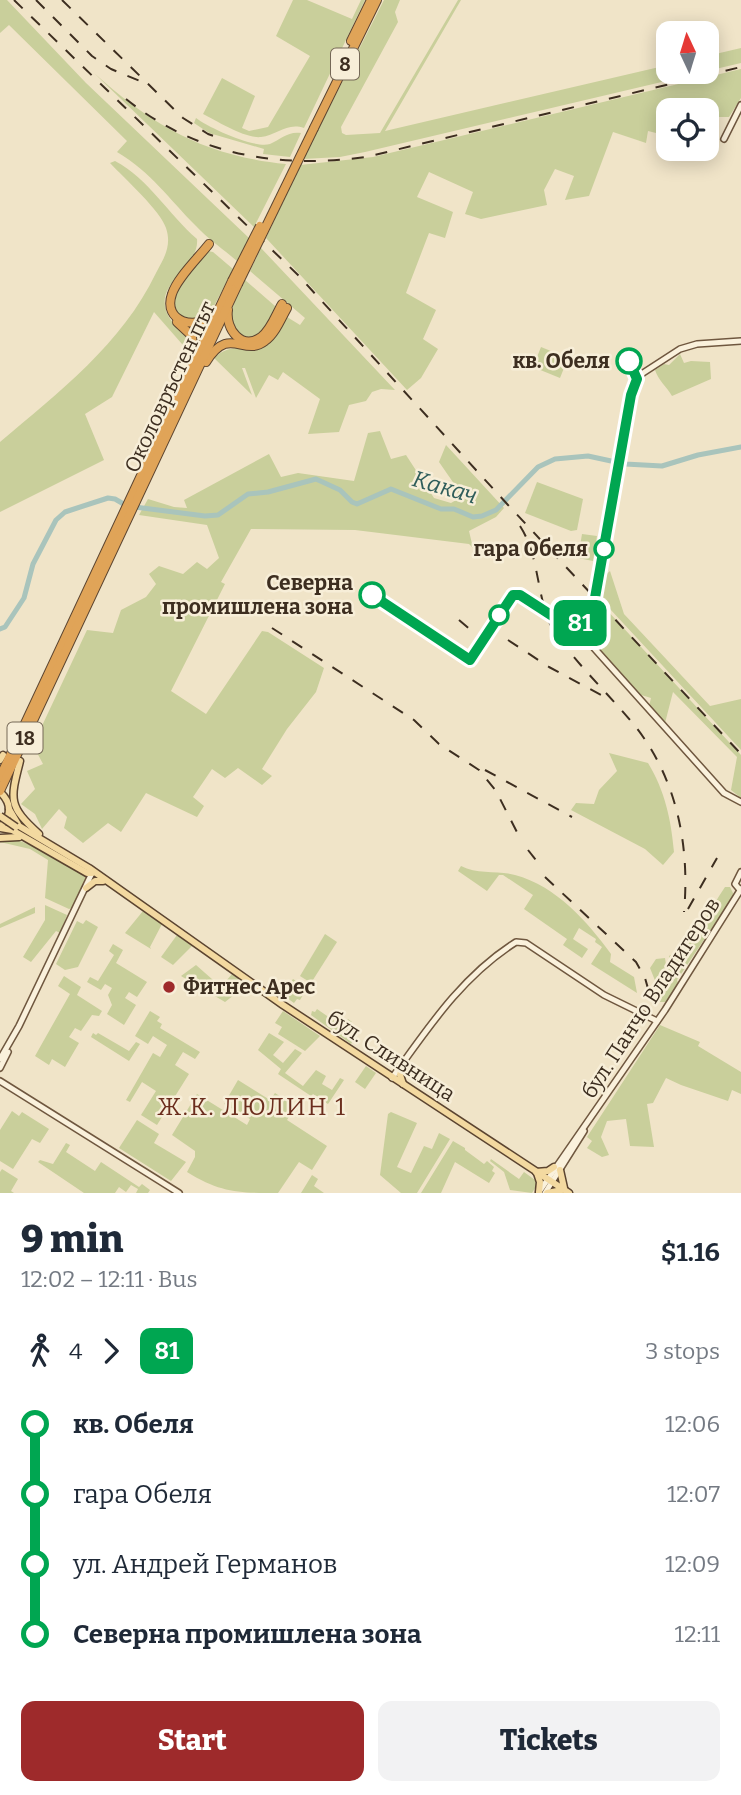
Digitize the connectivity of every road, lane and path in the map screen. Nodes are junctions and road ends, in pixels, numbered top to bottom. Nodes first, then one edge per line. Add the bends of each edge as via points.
1 (371, 0) edge
2 (377, 0) edge
3 (741, 105) edge
4 (312, 127) junction
5 (724, 139) dead end
6 (228, 297) junction
7 (741, 341) edge
8 (192, 366) junction
9 (194, 378) junction
10 (164, 416) dead end
11 (164, 428) junction
12 (134, 498) junction
13 (128, 511) junction
14 (83, 599) joint
15 (80, 618) junction
16 (71, 628) junction
17 (53, 651) dead end
18 (66, 662) dead end
19 (20, 761) dead end
20 (0, 777) edge
21 (2, 794) edge
22 (741, 802) edge
23 (9, 809) junction
24 (0, 816) edge
25 (0, 827) edge
26 (0, 838) edge
27 (29, 840) junction
28 (48, 842) junction
29 (73, 861) junction
30 (741, 872) edge
31 (92, 873) junction
32 (107, 882) junction
33 (86, 888) junction
34 (740, 890) edge
35 (657, 1021) junction
36 (19, 1026) junction
37 (0, 1059) edge
38 (404, 1061) junction
39 (0, 1068) edge
40 (392, 1078) junction
41 (0, 1080) edge
42 (407, 1087) junction
43 (557, 1168) junction
44 (536, 1172) junction
45 (549, 1180) junction
46 (566, 1192) edge
47 (179, 1193) edge
48 (538, 1193) edge
49 (546, 1193) edge

1 - 4 highway, Околовръстен път / 8
2 - 4 highway, Околовръстен път / 8
3 - 5 street
4 - 6 highway, Околовръстен път / 8, bridge
6 - 8 highway, Околовръстен път / 8
6 - 8 highway via 211,318 199,323 183,321 172,308 175,288 208,242 166,299 170,314 194,340
6 - 9 highway, Околовръстен път / 8
6 - 9 highway via 228,326 245,341 264,335 284,306 265,341 254,346 222,344
7 - 22 street via 688,346 637,379 593,609 594,648 724,793
8 - 11 highway, Околовръстен път / 8
9 - 12 highway, Околовръстен път / 8
10 - 11 highway
11 - 12 highway, Околовръстен път / 8
12 - 13 highway, Околовръстен път / 8
13 - 14 highway, Околовръстен път / 8
13 - 15 highway, Околовръстен път / 8
14 - 16 highway, Околовръстен път / 18
15 - 18 highway, 8
15 - 21 highway, Околовръстен път / 18
16 - 17 highway
16 - 20 highway, Околовръстен път / 18
19 - 28 main road via 12,792 14,803
21 - 23 main road
23 - 25 main road
23 - 28 main road, бул. Сливница via 19,826
24 - 29 main road, бул. Сливница, bridge
25 - 27 main road, бул. Сливница
26 - 27 main road
27 - 29 main road, бул. Сливница
28 - 29 main road, бул. Сливница
29 - 31 main road, бул. Сливница
30 - 34 street via 735,884
31 - 32 main road, бул. Сливница
31 - 33 street
32 - 33 main road via 95,881
32 - 40 main road, бул. Сливница
33 - 36 street
34 - 35 street, бул. Панчо Владигеров
35 - 38 street via 604,995 518,941 460,988
35 - 43 street, бул. Панчо Владигеров via 581,1139
36 - 37 street
36 - 39 street
38 - 40 street
38 - 42 main road via 400,1077
40 - 42 main road, бул. Сливница
41 - 47 street
42 - 44 main road, бул. Сливница
43 - 44 main road
43 - 45 street, бул. Панчо Владигеров
43 - 46 main road
44 - 45 main road, бул. Сливница
44 - 48 main road
45 - 46 main road, бул. Сливница
45 - 48 street, бул. Панчо Владигеров
45 - 49 street, бул. Панчо Владигеров
46 - 49 main road

